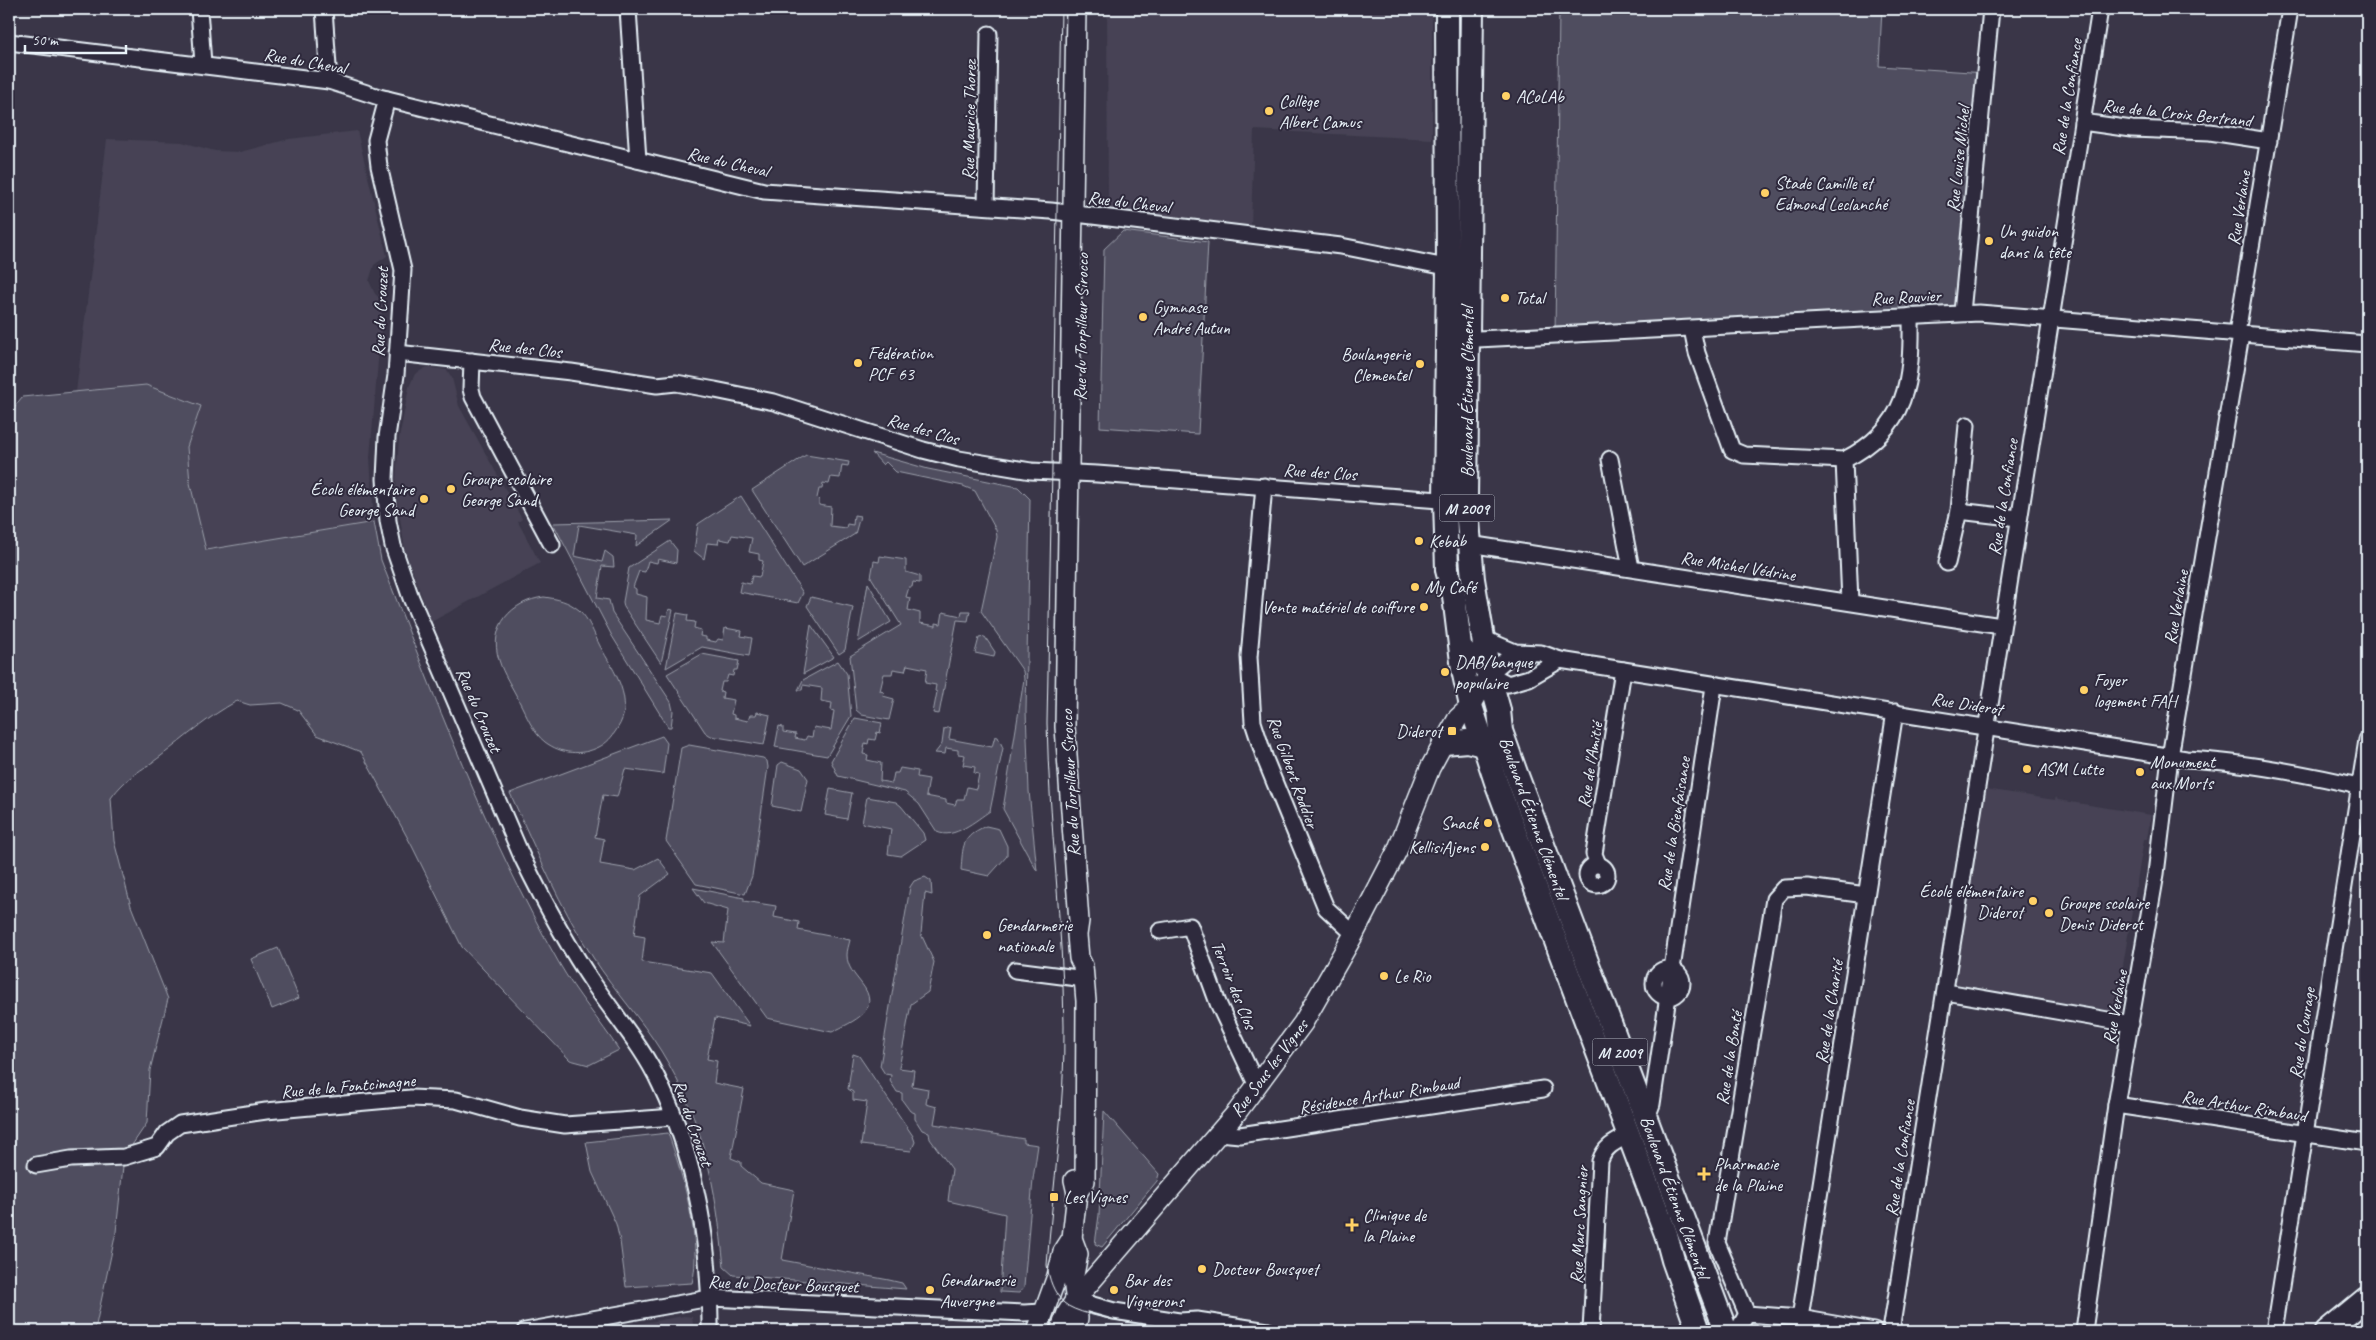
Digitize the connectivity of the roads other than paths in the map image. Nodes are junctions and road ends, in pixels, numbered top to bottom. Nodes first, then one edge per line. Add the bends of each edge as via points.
1 (199, 9) edge
2 (324, 9) edge
3 (628, 9) edge
4 (1076, 9) edge
5 (1083, 9) edge
6 (1447, 9) edge
7 (1472, 9) edge
8 (1990, 9) edge
9 (2100, 9) edge
10 (2290, 9) edge
11 (989, 34) dead end
12 (9, 42) edge
13 (203, 64) junction
14 (329, 81) junction
15 (386, 99) junction
16 (2082, 122) junction
17 (2269, 141) junction
18 (638, 160) junction
19 (986, 206) junction
20 (1077, 215) junction
21 (1458, 269) junction
22 (1962, 313) junction
23 (1911, 316) junction
24 (2050, 319) junction
25 (1692, 329) junction
26 (2239, 334) junction
27 (1457, 340) junction
28 (2367, 344) edge
29 (397, 353) junction
30 (472, 361) junction
31 (1967, 425) dead end
32 (1610, 459) dead end
33 (1844, 460) junction
34 (1074, 473) junction
35 (1264, 486) junction
36 (1456, 501) junction
37 (1959, 511) junction
38 (2018, 518) junction
39 (1469, 544) junction
40 (552, 545) dead end
41 (1948, 563) dead end
42 (1631, 568) junction
43 (1850, 602) junction
44 (2001, 626) junction
45 (1472, 642) junction
46 (1515, 652) junction
47 (1560, 660) junction
48 (1623, 670) junction
49 (1488, 674) junction
50 (1714, 686) junction
51 (1471, 706) junction
52 (1895, 712) junction
53 (1986, 727) junction
54 (1501, 731) junction
55 (2367, 740) edge
56 (1444, 742) junction
57 (1483, 745) junction
58 (2170, 757) junction
59 (2364, 787) edge
60 (1598, 864) dead end
61 (1866, 895) junction
62 (1160, 931) dead end
63 (1354, 934) junction
64 (1015, 970) dead end
65 (1084, 973) junction
66 (1946, 992) junction
67 (2131, 1024) junction
68 (1257, 1086) junction
69 (1543, 1090) dead end
70 (2116, 1105) junction
71 (674, 1117) junction
72 (1646, 1120) junction
73 (1219, 1132) junction
74 (2305, 1134) junction
75 (1629, 1135) junction
76 (2367, 1143) edge
77 (36, 1165) dead end
78 (1075, 1246) junction
79 (1110, 1260) junction
80 (710, 1298) junction
81 (2367, 1298) edge
82 (1076, 1300) junction
83 (1043, 1312) junction
84 (1746, 1314) junction
85 (1800, 1318) junction
86 (1207, 1327) edge
87 (525, 1331) edge
88 (710, 1331) edge
89 (1037, 1331) edge
90 (1049, 1331) edge
91 (1060, 1331) edge
92 (1074, 1331) edge
93 (1268, 1331) edge
94 (1591, 1331) edge
95 (1698, 1331) edge
96 (1726, 1331) edge
97 (1737, 1331) edge
98 (1874, 1331) edge
99 (1891, 1331) edge
100 (2084, 1331) edge
101 (2274, 1331) edge
102 (2327, 1331) edge

1 - 13 street
2 - 14 street
3 - 18 street
4 - 20 street, Rue du Torpilleur Sirocco
5 - 20 street, Rue du Torpilleur Sirocco via 1085,126
6 - 21 main road, Boulevard Étienne Clémentel / M 2009
7 - 21 main road, Boulevard Étienne Clémentel / M 2009
8 - 22 street, Rue Louise Michel
9 - 16 street, Rue de la Confiance
10 - 17 street, Rue Verlaine
11 - 19 street, Rue Maurice Thorez
12 - 13 street, Rue du Cheval
13 - 14 street, Rue du Cheval
14 - 15 street, Rue du Cheval
15 - 18 street, Rue du Cheval
15 - 29 street, Rue du Crouzet via 376,140 403,270
16 - 17 street, Rue de la Croix Bertrand via 2132,129 2210,132
16 - 24 street, Rue de la Confiance
17 - 26 street, Rue Verlaine
18 - 19 street, Rue du Cheval via 764,191
19 - 20 street, Rue du Cheval
20 - 21 street, Rue du Cheval via 1340,246
20 - 34 street, Rue du Torpilleur Sirocco
21 - 27 main road, Boulevard Étienne Clémentel / M 2009
22 - 23 street, Rue Rouvier
22 - 24 street, Rue Rouvier
23 - 25 street, Rue Rouvier
23 - 33 street via 1912,360 1907,389 1895,418 1875,439
24 - 26 street, Rue Rouvier
24 - 38 street, Rue de la Confiance
25 - 27 street, Rue Rouvier
25 - 33 street via 1732,450 1744,455
26 - 28 street, Rue Rouvier
26 - 58 street, Rue Verlaine
27 - 36 main road, Boulevard Étienne Clémentel / M 2009
29 - 30 street, Rue des Clos
29 - 71 street, Rue du Crouzet via 386,437 385,478 388,521 401,574 541,897 594,985 639,1047 660,1083
30 - 34 street, Rue des Clos via 715,390 774,402 959,459 1031,471
30 - 40 street via 470,389 473,397
31 - 37 street
32 - 42 street
33 - 43 street
34 - 35 street, Rue des Clos
34 - 65 street, Rue du Torpilleur Sirocco via 1066,644 1067,771 1079,921 1076,935
35 - 36 street, Rue des Clos
35 - 63 street, Rue Gilbert Roddier via 1249,657 1253,722 1326,908
36 - 39 main road, Boulevard Étienne Clémentel / M 2009
36 - 45 main road, Boulevard Étienne Clémentel / M 2009 via 1447,570
37 - 38 street
37 - 41 street
38 - 44 street, Rue de la Confiance
39 - 42 street, Rue Michel Védrine
39 - 45 main road, Boulevard Étienne Clémentel / M 2009
42 - 43 street, Rue Michel Védrine
43 - 44 street, Rue Michel Védrine
44 - 53 street, Rue de la Confiance
45 - 46 street, Rue Diderot
45 - 49 main road, Boulevard Étienne Clémentel / M 2009
45 - 51 main road, Boulevard Étienne Clémentel / M 2009 via 1463,670
46 - 47 street, Rue Diderot via 1541,653
46 - 49 street
47 - 48 street, Rue Diderot
47 - 49 street via 1529,678 1508,684
48 - 50 street, Rue Diderot
48 - 60 street, Rue de l'Amitié via 1594,854
49 - 51 street
49 - 54 main road, Boulevard Étienne Clémentel / M 2009 via 1500,710
50 - 52 street, Rue Diderot
50 - 72 street, Rue de la Bienfaisance via 1652,1104
51 - 54 street
51 - 56 street via 1458,718
51 - 57 main road, Boulevard Étienne Clémentel / M 2009
52 - 53 street, Rue Diderot
52 - 61 street, Rue de la Charité
53 - 58 street, Rue Diderot
53 - 66 street, Rue de la Confiance
54 - 72 main road, Boulevard Étienne Clémentel / M 2009
55 - 59 street, Rue du Courage
56 - 57 main road via 1466,741
56 - 63 street, Rue Sous les Vignes via 1430,768 1397,851
57 - 75 main road, Boulevard Étienne Clémentel / M 2009
58 - 59 street, Rue Diderot via 2208,760
58 - 67 street, Rue Verlaine via 2156,874
59 - 74 street, Rue du Courage
61 - 84 street, Rue de la Bonté via 1808,887 1784,888 1774,898 1717,1243
61 - 85 street, Rue de la Charité
62 - 68 street, Terroir des Clos via 1190,926 1218,1002
63 - 68 street, Rue Sous les Vignes via 1303,1023
64 - 65 street
65 - 78 street, Rue du Torpilleur Sirocco via 1086,1181 1077,1193
66 - 67 street
66 - 99 street, Rue de la Confiance
67 - 70 street, Rue Verlaine
68 - 73 street, Rue Sous les Vignes
69 - 73 street, Résidence Arthur Rimbaud via 1240,1135
70 - 74 street, Rue Arthur Rimbaud
70 - 100 street, Rue Verlaine
71 - 77 street, Rue de la Fontcimagne via 565,1125 520,1118 456,1100 411,1098 266,1111 189,1122 167,1133 157,1147 124,1157 71,1159
71 - 80 street, Rue du Crouzet via 694,1182
72 - 96 main road, Boulevard Étienne Clémentel / M 2009
73 - 79 street, Rue Sous les Vignes
74 - 76 street, Rue Arthur Rimbaud
74 - 101 street, Rue du Courage
75 - 94 street, Rue Marc Sangnier via 1609,1145 1600,1161
75 - 95 main road, Boulevard Étienne Clémentel / M 2009
78 - 79 street via 1099,1263
78 - 82 street, Rue du Torpilleur Sirocco via 1073,1280
78 - 83 street, Rue du Torpilleur Sirocco via 1063,1252
79 - 82 street, Rue Sous les Vignes
80 - 83 street, Rue du Docteur Bousquet
80 - 87 street, Rue du Docteur Bousquet
80 - 88 street, Rue du Crouzet
81 - 102 main road
82 - 83 street, Rue Sous les Vignes
82 - 86 street via 1114,1311
82 - 91 street, Rue Sous les Vignes via 1066,1313
82 - 92 street via 1078,1318
83 - 89 street
83 - 90 street
84 - 85 street
84 - 97 street
85 - 98 street
86 - 93 street

